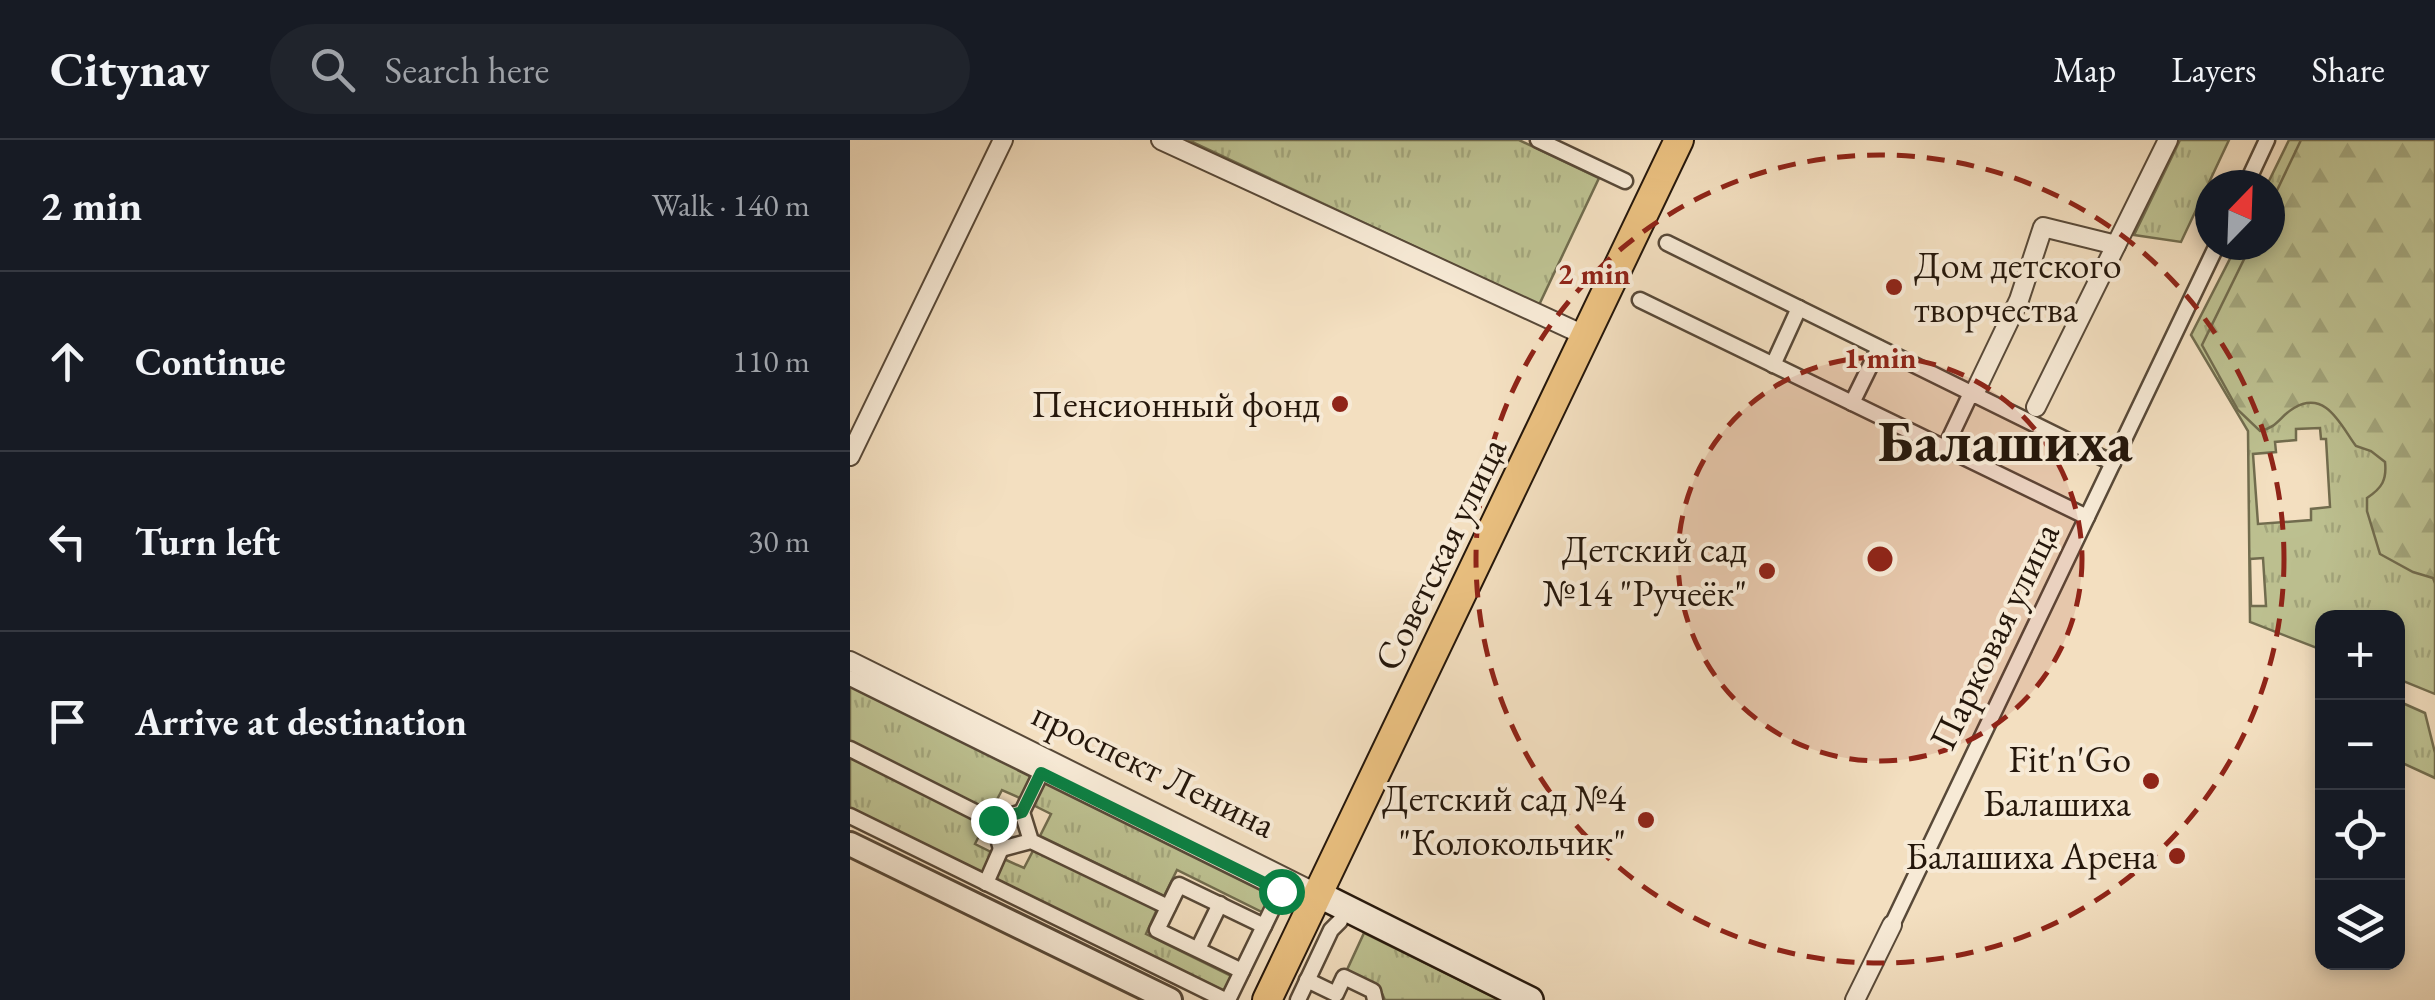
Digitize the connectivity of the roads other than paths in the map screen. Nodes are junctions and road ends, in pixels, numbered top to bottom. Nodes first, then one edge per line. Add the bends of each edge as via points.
1 (1003, 140) edge
2 (1160, 140) edge
3 (1538, 140) edge
4 (1679, 140) edge
5 (2168, 140) edge
6 (2267, 140) edge
7 (2253, 170) edge
8 (1625, 181) dead end
9 (1667, 244) dead end
10 (2116, 245) junction
11 (2210, 260) edge
12 (1640, 300) dead end
13 (1800, 308) junction
14 (1586, 336) junction
15 (1879, 348) junction
16 (1773, 365) junction
17 (1972, 394) junction
18 (1852, 404) junction
19 (2032, 414) junction
20 (1945, 448) junction
21 (850, 456) edge
22 (2113, 463) junction
23 (2087, 517) junction
24 (850, 661) edge
25 (850, 678) edge
26 (850, 749) edge
27 (1041, 773) junction
28 (1022, 812) junction
29 (850, 816) edge
30 (993, 820) junction
31 (1031, 840) junction
32 (850, 844) edge
33 (1002, 849) junction
34 (986, 882) junction
35 (1318, 894) junction
36 (1220, 904) junction
37 (1168, 907) junction
38 (1340, 922) dead end
39 (1892, 925) joint
40 (1264, 926) junction
41 (1198, 950) junction
42 (1242, 971) junction
43 (1307, 980) junction
44 (1334, 997) edge
45 (1170, 1000) edge
46 (1228, 1000) edge
47 (1266, 1000) edge
48 (1298, 1000) edge
49 (1375, 1000) edge
50 (1530, 1000) edge
51 (1854, 1000) edge

1 - 21 street
2 - 14 street
3 - 8 street
4 - 14 main road, Советская улица
5 - 10 street
6 - 7 street
9 - 13 street
10 - 17 street via 2042,227 2019,300
10 - 19 street
11 - 22 street, Парковая улица
12 - 16 street
13 - 15 street
13 - 16 street
14 - 35 main road, Советская улица
15 - 17 street
15 - 18 street
16 - 18 street
17 - 19 street
17 - 20 street
18 - 20 street
19 - 22 street
20 - 23 street
22 - 23 street, Парковая улица
23 - 39 street, Парковая улица
24 - 35 street, проспект Ленина
25 - 27 street
26 - 30 street
27 - 28 street
27 - 40 street via 1282,895
28 - 30 street
28 - 31 street
29 - 34 street
30 - 33 street
31 - 33 street
31 - 37 street
32 - 45 street
33 - 34 street
34 - 46 street
35 - 47 main road, Советская улица
35 - 50 main road, проспект Ленина
36 - 37 street via 1179,884
36 - 40 street
36 - 41 street
37 - 41 street via 1157,930
38 - 43 street
39 - 51 street, Парковая улица
40 - 42 street
41 - 42 street
42 - 46 street
43 - 44 street
43 - 48 street
44 - 49 street via 1344,977 1373,991

